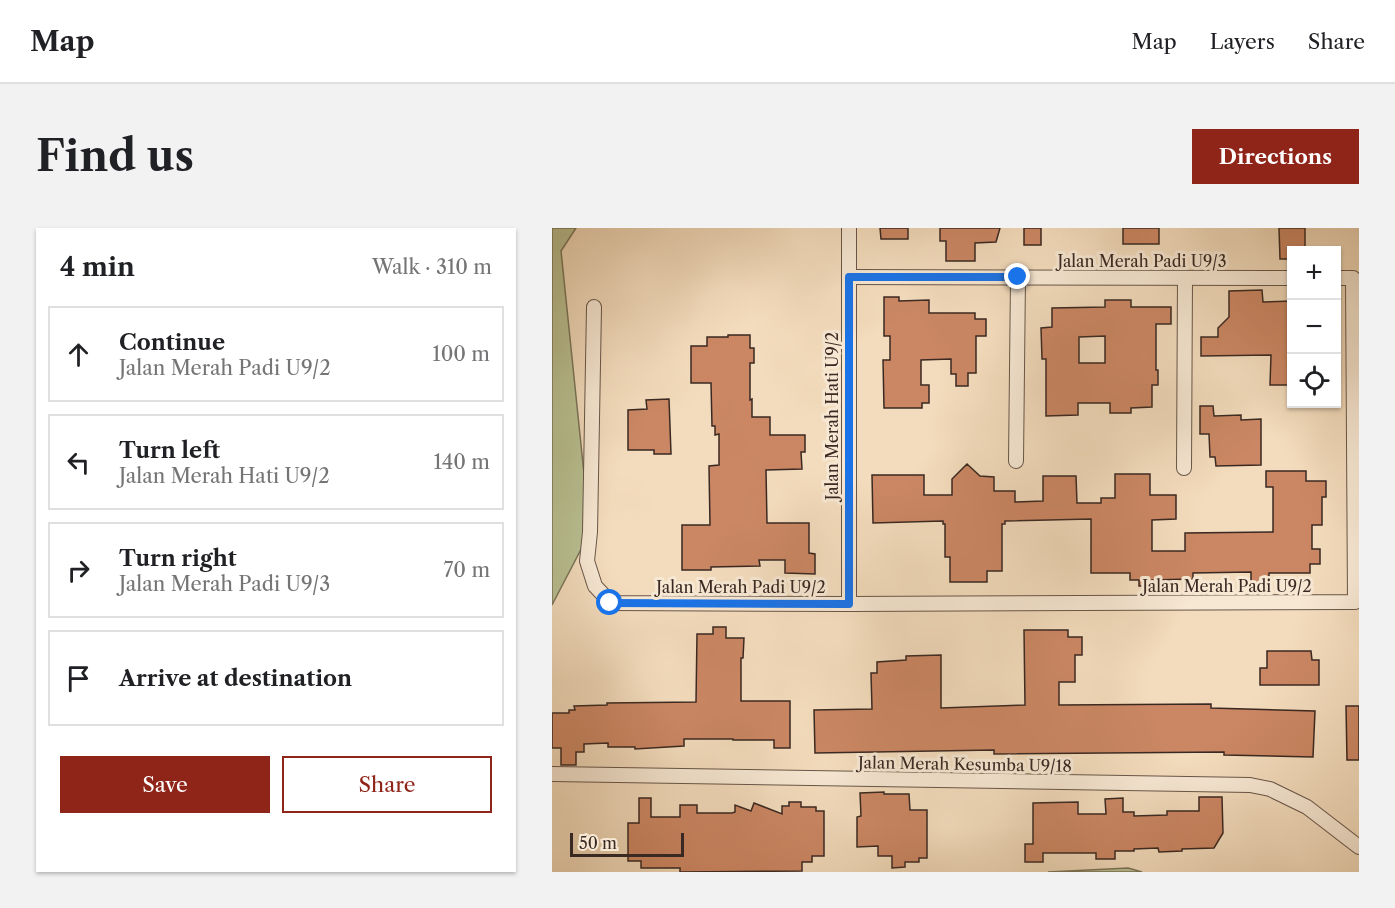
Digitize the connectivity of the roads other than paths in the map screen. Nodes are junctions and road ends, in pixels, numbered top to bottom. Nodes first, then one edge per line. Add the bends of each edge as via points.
1 (849, 228) edge
2 (849, 277) junction
3 (1018, 277) junction
4 (1185, 278) junction
5 (1287, 278) edge
6 (1341, 278) edge
7 (594, 307) dead end
8 (1016, 461) dead end
9 (1184, 468) dead end
10 (849, 604) junction
11 (552, 774) edge
12 (1359, 847) edge

1 - 2 street, Jalan Merah Hati U9/2
2 - 3 street, Jalan Merah Padi U9/3
2 - 10 street, Jalan Merah Hati U9/2
3 - 4 street, Jalan Merah Padi U9/3
3 - 8 street
4 - 5 street, Jalan Merah Padi U9/3
4 - 9 street
6 - 10 street, Jalan Merah Padi U9/2 via 1353,278 1355,602
7 - 10 street, Jalan Merah Padi U9/2 via 587,561 595,586 610,603
11 - 12 street, Jalan Merah Kesumba U9/18 via 1250,785 1270,789 1307,807

